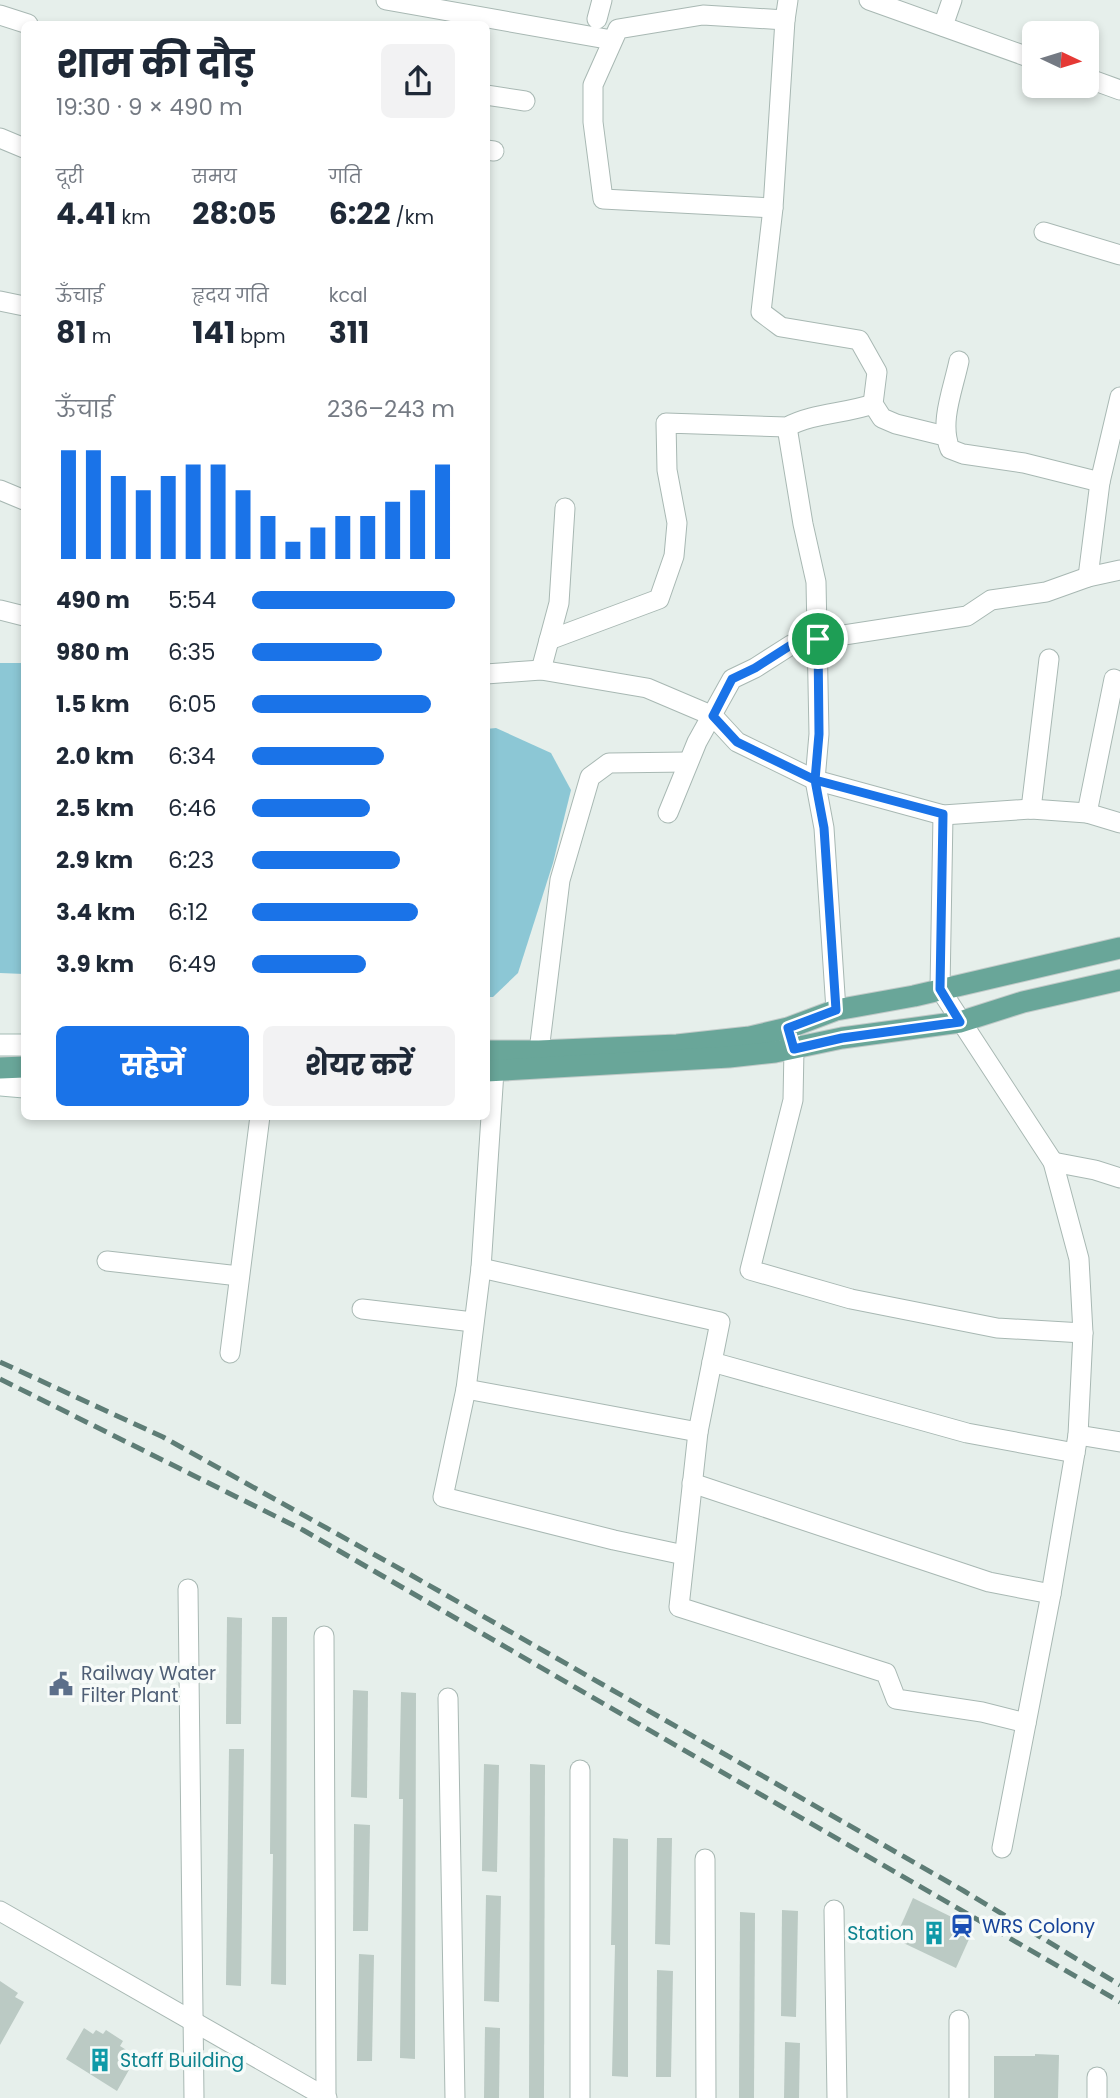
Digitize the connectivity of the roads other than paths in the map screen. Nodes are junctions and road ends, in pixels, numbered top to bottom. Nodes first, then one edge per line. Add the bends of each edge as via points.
1 (386, 0) edge
2 (788, 0) edge
3 (869, 0) edge
4 (952, 0) edge
5 (902, 6) edge
6 (0, 15) edge
7 (785, 20) junction
8 (21, 22) edge
9 (943, 26) junction
10 (612, 40) junction
11 (1022, 55) edge
12 (1099, 82) edge
13 (1120, 90) edge
14 (490, 96) edge
15 (525, 101) dead end
16 (0, 138) edge
17 (21, 147) edge
18 (773, 208) junction
19 (1044, 232) dead end
20 (1120, 255) edge
21 (0, 301) edge
22 (21, 305) edge
23 (959, 362) dead end
24 (1120, 397) edge
25 (873, 404) junction
26 (787, 427) junction
27 (945, 436) junction
28 (1100, 482) junction
29 (0, 489) edge
30 (21, 499) edge
31 (565, 508) dead end
32 (1120, 570) edge
33 (1088, 577) junction
34 (0, 610) edge
35 (21, 615) edge
36 (818, 639) junction
37 (549, 640) junction
38 (1049, 659) dead end
39 (541, 670) junction
40 (490, 674) edge
41 (1114, 679) dead end
42 (713, 716) junction
43 (688, 762) junction
44 (815, 780) junction
45 (1031, 809) junction
46 (668, 813) dead end
47 (1087, 813) junction
48 (943, 814) junction
49 (1120, 823) edge
50 (1120, 948) edge
51 (1120, 980) edge
52 (940, 989) junction
53 (836, 1010) junction
54 (960, 1022) junction
55 (791, 1038) junction
56 (0, 1045) edge
57 (21, 1045) edge
58 (539, 1051) junction
59 (491, 1061) edge
60 (0, 1068) edge
61 (21, 1068) edge
62 (490, 1082) edge
63 (0, 1085) edge
64 (21, 1087) edge
65 (259, 1120) edge
66 (488, 1120) edge
67 (1053, 1162) junction
68 (1120, 1178) edge
69 (107, 1261) dead end
70 (481, 1268) junction
71 (239, 1276) junction
72 (362, 1309) dead end
73 (473, 1322) junction
74 (1083, 1333) junction
75 (230, 1353) dead end
76 (712, 1362) junction
77 (466, 1389) junction
78 (698, 1432) junction
79 (1120, 1441) edge
80 (1076, 1444) junction
81 (692, 1483) junction
82 (684, 1555) junction
83 (188, 1589) dead end
84 (1051, 1594) junction
85 (324, 1636) dead end
86 (448, 1698) dead end
87 (1026, 1723) junction
88 (580, 1770) dead end
89 (1002, 1848) dead end
90 (705, 1859) dead end
91 (834, 1910) dead end
92 (0, 1911) edge
93 (193, 2021) junction
94 (959, 2021) dead end
95 (1097, 2077) dead end
96 (194, 2098) edge
97 (327, 2098) edge
98 (455, 2098) edge
99 (580, 2098) edge
100 (706, 2098) edge
101 (837, 2098) edge
102 (959, 2098) edge
103 (1097, 2098) edge

1 - 10 street
2 - 7 street
3 - 5 street
4 - 9 street
5 - 9 street
6 - 8 street
7 - 10 street via 703,15 618,29
7 - 18 street
9 - 11 street
10 - 18 street via 593,85 603,199
12 - 13 street
14 - 15 street
16 - 17 street
18 - 25 street via 761,312 781,327 859,340 877,372
19 - 20 street
21 - 22 street
23 - 27 street
24 - 28 street
25 - 26 street via 803,419
25 - 27 street via 882,418
26 - 36 street via 816,582
26 - 37 street via 666,423 667,470 677,523 674,556 659,598
27 - 28 street via 950,449 963,454
28 - 33 street
29 - 30 street
31 - 37 street via 559,603
32 - 33 street
33 - 36 street via 1046,592 991,600 967,616
34 - 35 street
36 - 42 street via 791,645 732,679
36 - 44 street
37 - 39 street
38 - 45 street
39 - 40 street
39 - 42 street via 647,688
41 - 47 street
42 - 43 street
42 - 44 street via 737,742
43 - 46 street
43 - 58 street via 609,764 590,776 560,880
44 - 48 street
44 - 53 street via 824,828
45 - 47 street
45 - 48 street
47 - 49 street
48 - 52 street
50 - 52 main road
51 - 54 main road
52 - 53 main road
52 - 54 street
53 - 55 main road
54 - 55 main road via 842,1038
54 - 67 street
55 - 58 main road
55 - 59 main road via 729,1057
55 - 74 street via 793,1100 750,1270 851,1299 997,1328
56 - 57 street
58 - 59 main road
59 - 62 street
60 - 61 main road
63 - 64 street
65 - 71 street
66 - 70 street
67 - 68 street
67 - 74 street via 1079,1259
69 - 71 street
70 - 73 street
70 - 76 street via 720,1322
71 - 75 street
72 - 73 street
73 - 77 street
74 - 80 street
76 - 78 street
76 - 80 street via 967,1433
77 - 78 street
77 - 82 street via 443,1497
78 - 81 street
79 - 80 street
80 - 84 street
81 - 82 street
81 - 84 street via 989,1582
82 - 87 street via 679,1607 886,1673 896,1699
83 - 93 street
84 - 87 street
85 - 97 street
86 - 98 street
87 - 89 street
88 - 99 street
90 - 100 street
91 - 101 street
92 - 93 street
93 - 96 street
93 - 97 street
94 - 102 street
95 - 103 street

